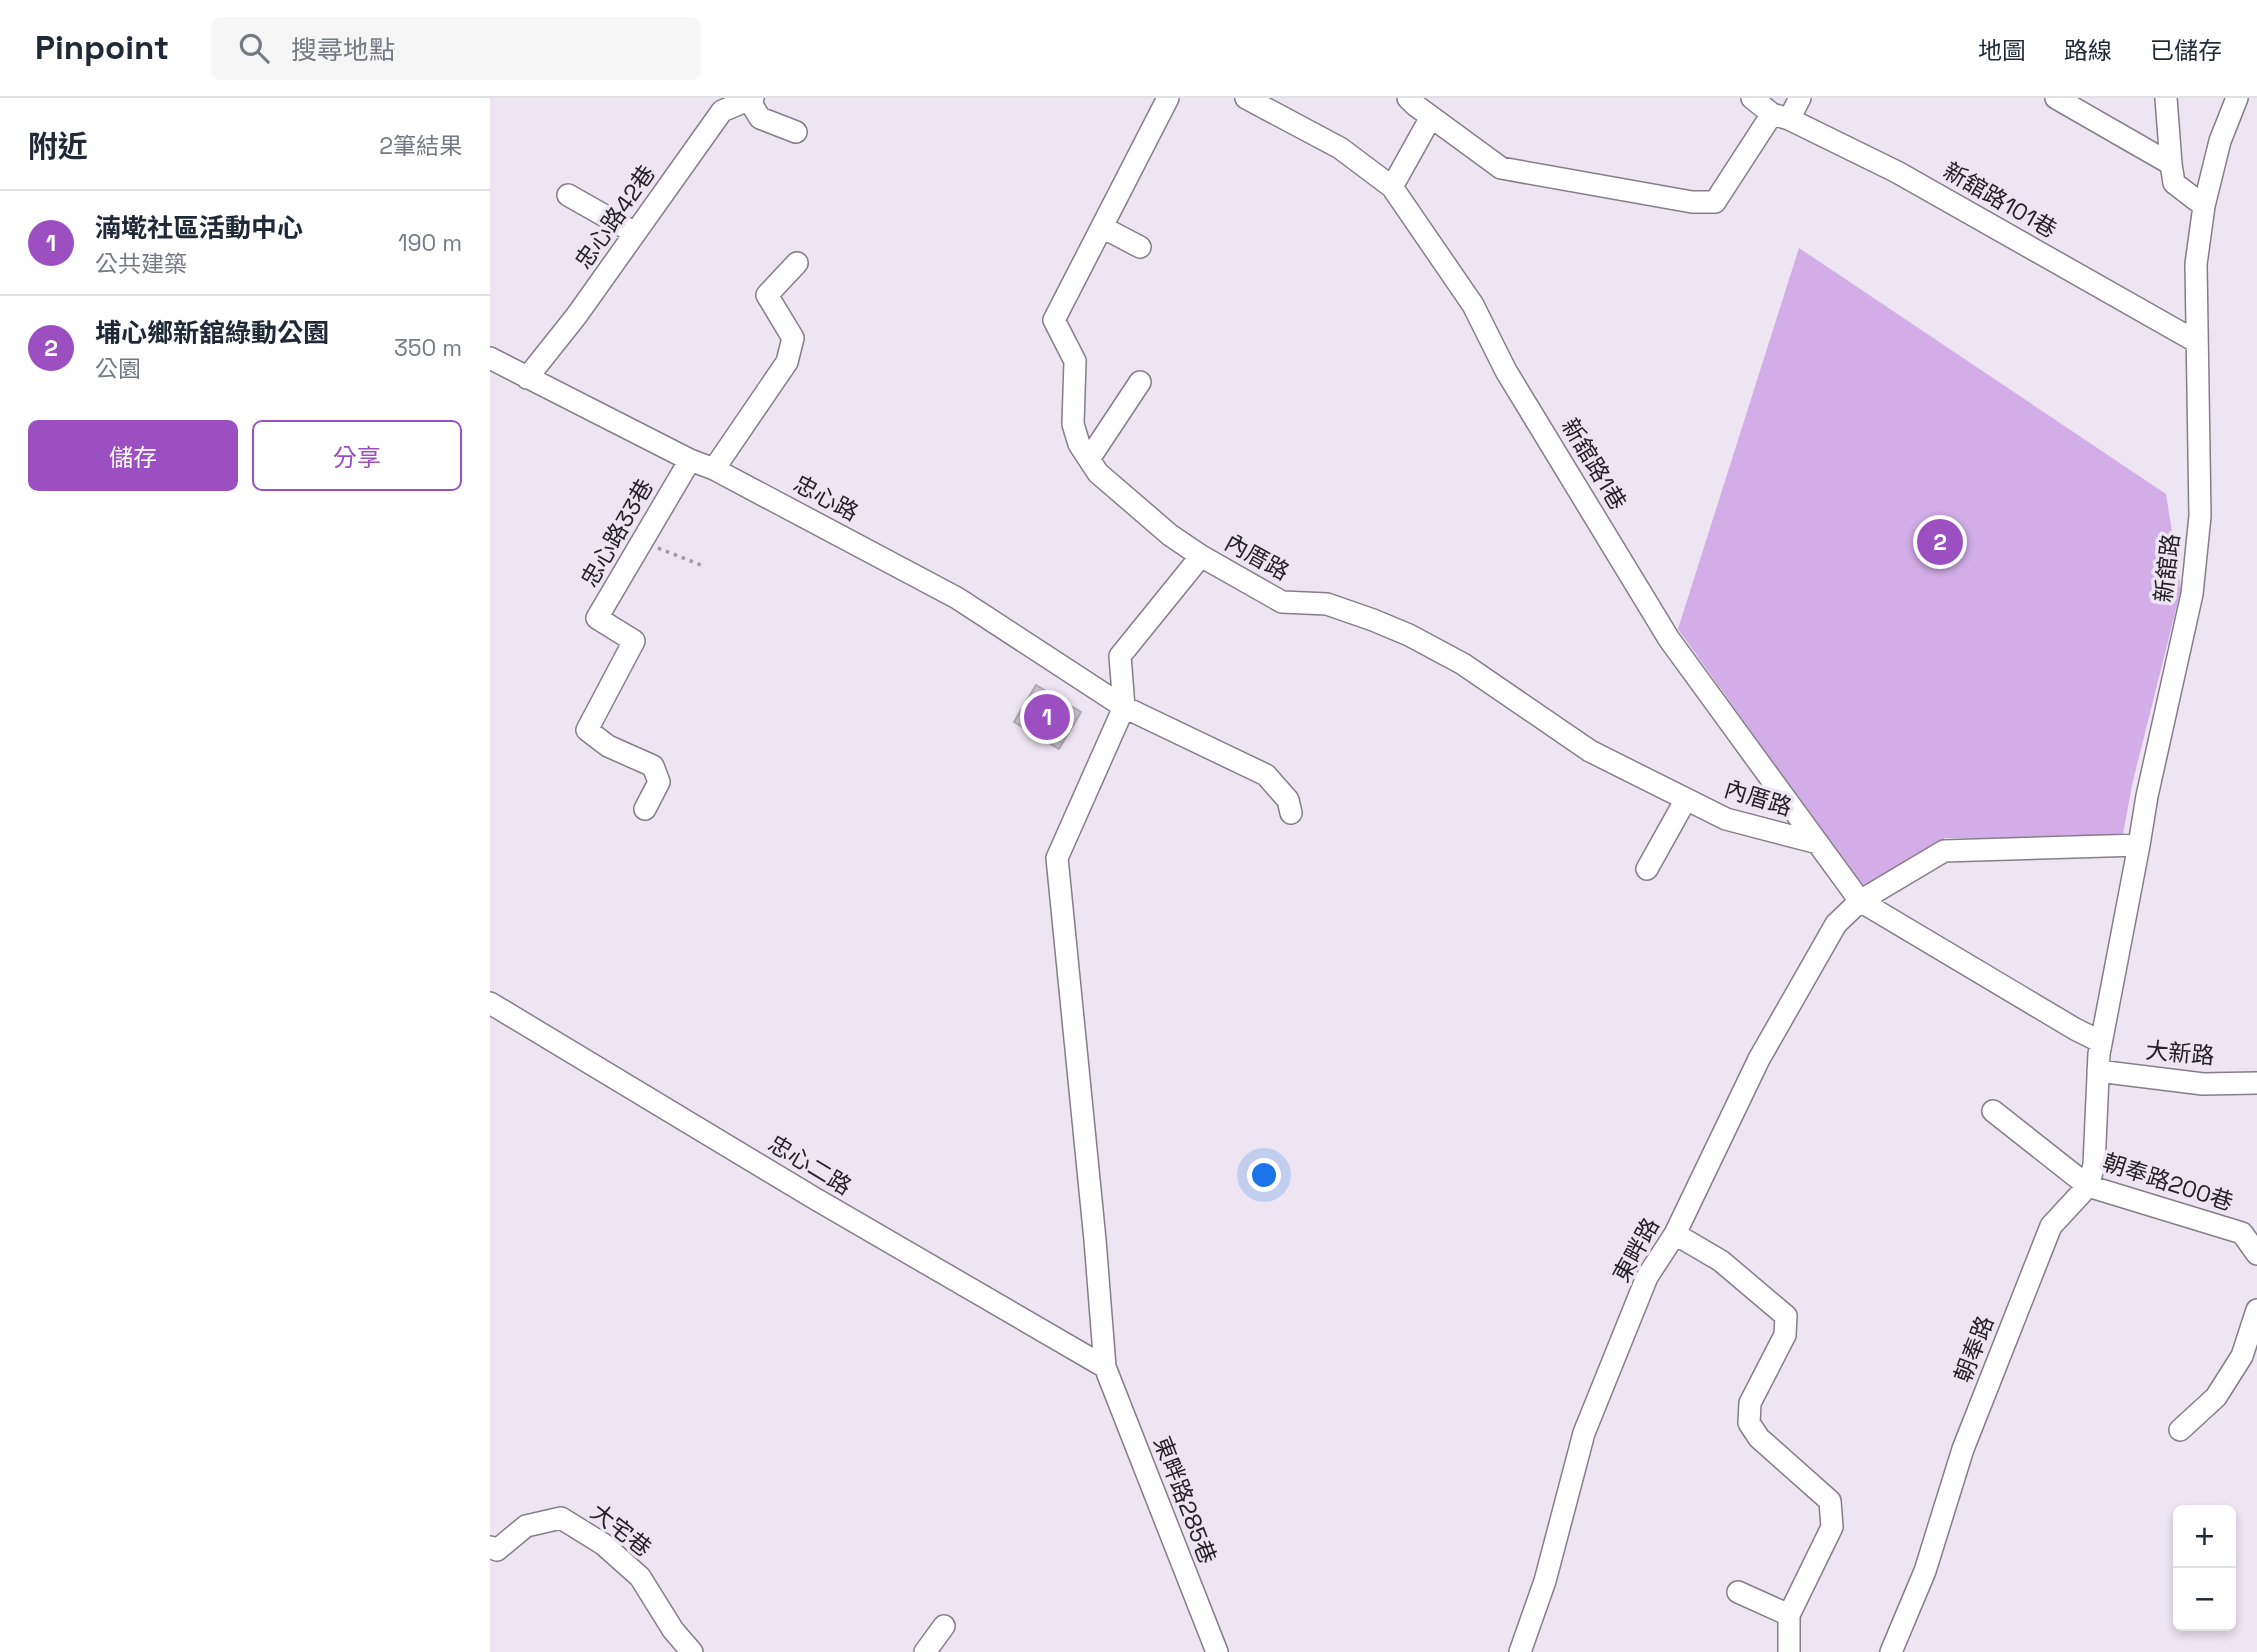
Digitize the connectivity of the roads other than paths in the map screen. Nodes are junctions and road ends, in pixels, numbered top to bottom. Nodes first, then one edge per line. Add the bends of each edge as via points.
1 (1168, 98) edge
2 (1246, 98) edge
3 (1752, 98) edge
4 (1800, 98) edge
5 (2056, 98) edge
6 (2166, 98) edge
7 (2237, 98) edge
8 (751, 99) edge
9 (1418, 105) edge
10 (1780, 116) junction
11 (796, 132) dead end
12 (2171, 164) junction
13 (1392, 187) junction
14 (568, 195) dead end
15 (2204, 206) junction
16 (1102, 227) junction
17 (635, 233) junction
18 (1140, 247) dead end
19 (797, 263) dead end
20 (2197, 342) junction
21 (490, 358) edge
22 (527, 378) junction
23 (1140, 382) dead end
24 (1089, 459) junction
25 (690, 460) junction
26 (714, 469) junction
27 (1201, 556) junction
28 (1124, 707) junction
29 (1686, 799) junction
30 (645, 809) dead end
31 (1291, 813) dead end
32 (1818, 843) junction
33 (2139, 845) junction
34 (1647, 869) dead end
35 (1860, 901) junction
36 (490, 1003) edge
37 (2101, 1042) junction
38 (2098, 1071) junction
39 (2257, 1083) edge
40 (1993, 1111) dead end
41 (2088, 1186) junction
42 (1675, 1234) junction
43 (2257, 1254) edge
44 (2257, 1310) edge
45 (1105, 1367) junction
46 (2180, 1430) dead end
47 (490, 1547) edge
48 (1738, 1592) dead end
49 (1789, 1615) junction
50 (944, 1626) dead end
51 (692, 1652) edge
52 (925, 1652) edge
53 (1217, 1652) edge
54 (1520, 1652) edge
55 (1789, 1652) edge
56 (1891, 1652) edge

1 - 16 street, 內厝路
2 - 13 street, 新舘路1巷 via 1340,148
3 - 10 street, 新舘路101巷
4 - 10 street
5 - 12 street
6 - 12 street
7 - 15 street, 新舘路 via 2220,141
8 - 11 street via 760,118
8 - 17 street, 忠心路42巷 via 722,111
9 - 10 street via 1501,168 1692,202 1715,202
9 - 13 street
10 - 20 street, 新舘路101巷 via 1897,172
12 - 15 street via 2174,183
13 - 32 street, 新舘路1巷 via 1473,305 1507,372 1669,639
14 - 17 street
15 - 20 street, 新舘路 via 2196,264
16 - 18 street
16 - 24 street, 內厝路 via 1054,320 1075,361 1073,424
17 - 22 street, 忠心路42巷
19 - 26 street via 767,295 793,338 788,362
20 - 33 street, 新舘路 via 2200,516 2192,594
21 - 22 street, 忠心路
22 - 25 street, 忠心路
23 - 24 street
24 - 27 street, 內厝路 via 1125,498
25 - 26 street, 忠心路
25 - 30 street, 忠心路33巷 via 597,618 634,641 587,730 608,746 653,766 659,782
26 - 28 street, 忠心路 via 957,598
27 - 28 street via 1120,656
27 - 29 street, 內厝路 via 1282,602 1327,604 1409,635 1463,664 1590,751
28 - 31 street, 忠心路 via 1266,775 1288,800
28 - 45 street, 東畔路285巷 via 1058,858
29 - 32 street, 內厝路 via 1726,819
29 - 34 street
32 - 35 street, 新舘路1巷
33 - 35 street, 東畔路 via 1944,851
33 - 37 street, 新舘路
35 - 37 street
35 - 42 street, 東畔路 via 1836,924 1759,1059
36 - 45 street, 忠心二路
37 - 38 street, 新舘路
38 - 39 street, 大新路 via 2203,1083
38 - 41 street via 2094,1165
40 - 41 street, 朝奉路200巷
41 - 43 street, 朝奉路200巷 via 2242,1233
41 - 56 street, 朝奉路 via 2051,1226 1963,1449 1925,1571
42 - 49 street via 1721,1261 1786,1316 1785,1335 1750,1403 1749,1423 1759,1438 1830,1501 1832,1527
42 - 54 street, 東畔路 via 1647,1277 1584,1433 1545,1581
44 - 46 street via 2242,1356 2216,1397
45 - 53 street, 東畔路285巷
47 - 51 street, 大宅巷 via 497,1550 526,1526 561,1518 603,1544 640,1577
48 - 49 street
49 - 55 street
50 - 52 street

